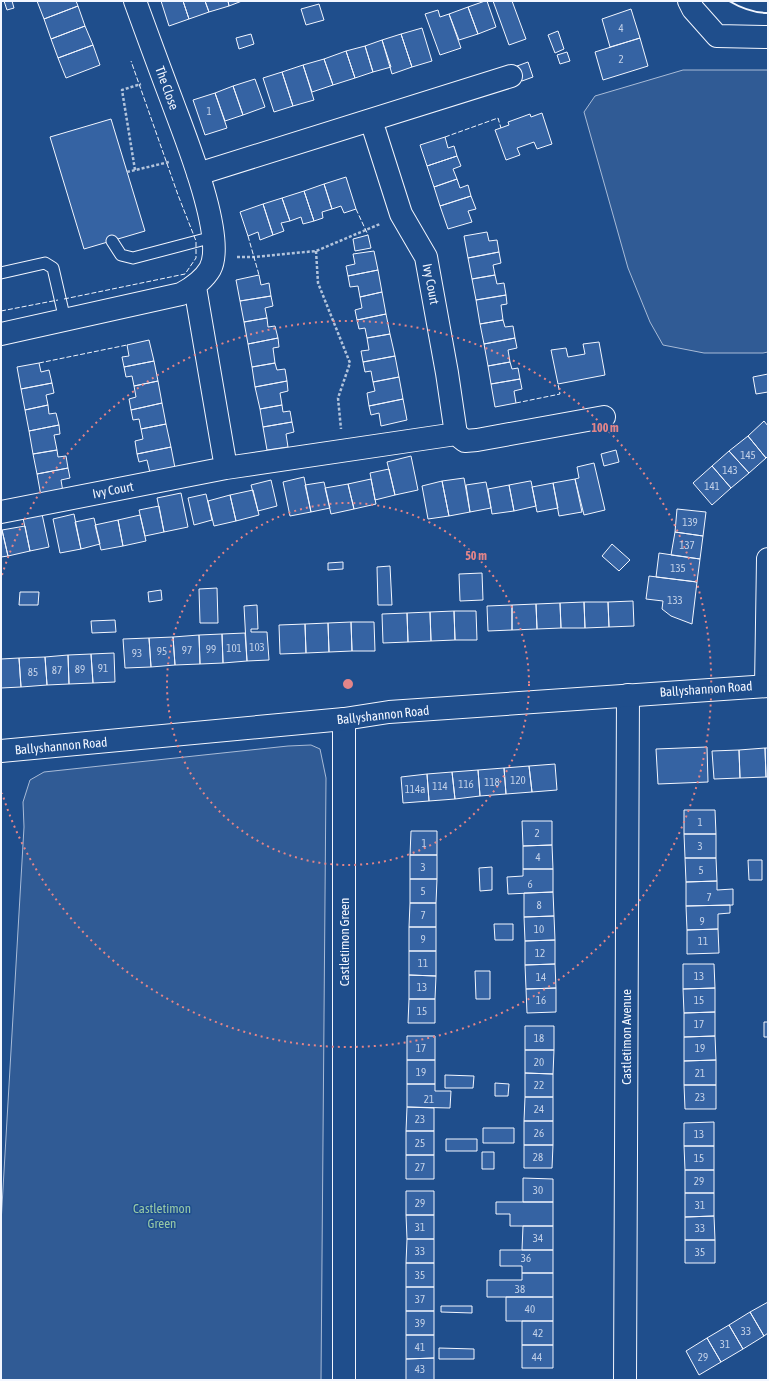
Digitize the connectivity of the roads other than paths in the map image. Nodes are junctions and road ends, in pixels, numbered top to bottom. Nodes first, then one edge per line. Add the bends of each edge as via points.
1 (135, 1) edge
2 (689, 1) edge
3 (768, 36) edge
4 (511, 76) dead end
5 (371, 120) junction
6 (195, 165) junction
7 (112, 241) dead end
8 (213, 247) junction
9 (1, 273) edge
10 (195, 287) junction
11 (65, 320) junction
12 (1, 334) edge
13 (604, 417) dead end
14 (456, 434) junction
15 (226, 468) junction
16 (1, 512) edge
17 (768, 560) edge
18 (767, 686) edge
19 (628, 695) junction
20 (344, 719) junction
21 (1, 751) edge
22 (344, 1380) edge
23 (625, 1380) edge

1 - 6 street, The Close
2 - 3 street via 717,36
4 - 5 street
5 - 6 street
5 - 14 street, Ivy Court via 401,214 426,257
6 - 8 street via 209,214
7 - 8 lane via 122,255 133,258
8 - 10 street via 210,269
9 - 11 lane via 45,263 53,268
10 - 11 street via 181,294
10 - 15 street
11 - 12 street
13 - 14 street, Ivy Court via 477,440 465,441
14 - 15 street, Ivy Court
15 - 16 street, Ivy Court
17 - 18 street, Ballyshannon Road
18 - 19 street, Ballyshannon Road
19 - 20 street, Ballyshannon Road via 390,712
19 - 23 street, Castletimon Avenue
20 - 21 street, Ballyshannon Road
20 - 22 street, Castletimon Green

